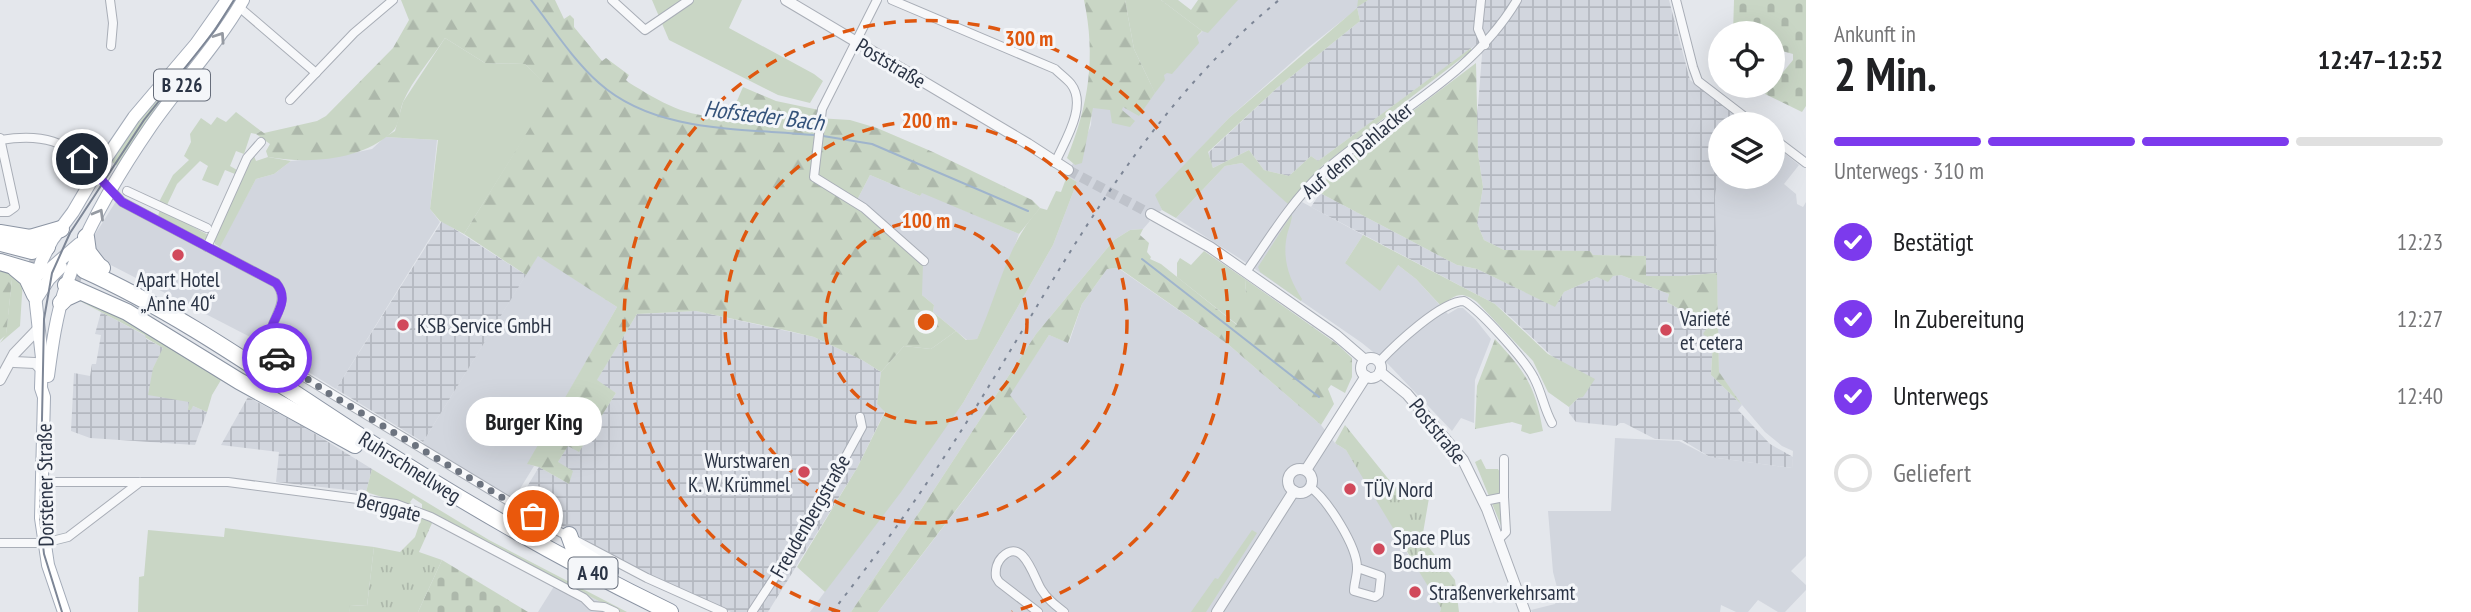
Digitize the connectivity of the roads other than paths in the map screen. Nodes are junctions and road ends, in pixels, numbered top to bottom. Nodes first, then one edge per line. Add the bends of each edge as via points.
1 (110, 0) edge
2 (227, 0) edge
3 (393, 0) edge
4 (612, 0) edge
5 (689, 0) edge
6 (786, 0) edge
7 (877, 0) edge
8 (892, 0) edge
9 (1481, 0) edge
10 (1517, 0) edge
11 (1676, 0) edge
12 (241, 4) edge
13 (857, 43) junction
14 (1485, 45) junction
15 (111, 46) dead end
16 (316, 73) junction
17 (290, 100) dead end
18 (1739, 112) edge
19 (0, 140) edge
20 (261, 142) dead end
21 (1785, 147) edge
22 (1055, 163) junction
23 (1806, 163) edge
24 (1068, 170) tunnel mouth
25 (104, 183) junction
26 (127, 191) dead end
27 (159, 206) junction
28 (0, 212) edge
29 (1151, 214) tunnel mouth
30 (153, 218) junction
31 (207, 228) dead end
32 (61, 229) junction
33 (0, 233) edge
34 (86, 237) junction
35 (0, 243) edge
36 (207, 247) junction
37 (0, 253) edge
38 (35, 254) junction
39 (924, 261) dead end
40 (7, 264) edge
41 (71, 272) junction
42 (1246, 272) junction
43 (35, 299) junction
44 (61, 303) junction
45 (37, 330) junction
46 (54, 335) junction
47 (40, 346) junction
48 (1365, 360) junction
49 (7, 364) edge
50 (1379, 367) junction
51 (42, 370) junction
52 (1366, 376) junction
53 (0, 380) edge
54 (44, 397) junction
55 (860, 417) dead end
56 (1552, 424) dead end
57 (354, 438) junction
58 (1504, 459) dead end
59 (1306, 470) junction
60 (42, 482) junction
61 (140, 482) junction
62 (1310, 487) junction
63 (1294, 491) junction
64 (1504, 497) junction
65 (1484, 501) junction
66 (569, 535) junction
67 (1498, 540) junction
68 (44, 543) junction
69 (0, 544) edge
70 (1358, 568) dead end
71 (64, 612) edge
72 (615, 612) edge
73 (647, 612) edge
74 (670, 612) edge
75 (678, 612) edge
76 (723, 612) edge
77 (752, 612) edge
78 (1038, 612) edge
79 (1064, 612) edge
80 (1217, 612) edge
81 (1525, 612) edge

1 - 15 street
2 - 25 main road, B 226 via 134,117
3 - 16 street
4 - 5 street via 645,30
6 - 13 street, Poststraße
7 - 13 street
8 - 22 street via 1055,69 1071,84 1076,113
9 - 14 street via 1478,29
10 - 14 street, Auf dem Dahlacker
11 - 18 street via 1699,80
12 - 16 street
25 -> 12 main road, B 226 via 218,41
13 - 22 street, Poststraße
13 - 39 street via 827,97 814,177 864,208
14 - 42 street, Auf dem Dahlacker via 1323,173 1292,206
16 - 17 street
19 - 25 street via 35,136 52,140 74,152
19 - 28 street via 15,206
20 - 36 street via 247,158
21 - 23 street
22 - 24 street, Poststraße
25 - 30 street via 122,202
25 - 32 main road, B 226 via 86,193
34 -> 25 main road, B 226
26 - 27 street
27 - 30 street
27 - 31 street
29 - 42 street
30 - 36 street
32 - 38 highway
32 - 41 main road
33 - 38 highway
34 - 41 main road, B 226
34 - 41 highway via 88,252
35 - 38 highway
36 - 66 street via 281,289 281,305 268,337 280,360
37 - 38 highway
38 - 40 highway
38 - 41 main road
38 - 41 main road via 51,254
38 - 43 main road, Dorstener Straße
40 - 43 highway via 27,278
41 - 43 main road
41 - 44 highway
41 - 44 main road via 56,293
41 - 57 highway, Ruhrschnellweg / A 40 via 191,338
41 - 57 highway, A 40 via 107,302 239,381
41 - 57 highway via 162,298 242,346 316,399
42 - 48 street
43 - 45 main road, Dorstener Straße
44 - 46 main road, Dorstener Straße
45 - 47 main road, Dorstener Straße
45 - 49 street
46 - 47 street
46 - 54 main road, Dorstener Straße
47 - 49 street
47 - 51 main road, Dorstener Straße
48 - 50 street via 1374,358
48 - 52 street via 1361,367
49 - 51 street via 35,363
49 - 53 street
50 - 52 street via 1373,377
50 - 56 street via 1421,323 1464,301 1526,362
50 - 65 street, Poststraße via 1448,439
51 - 54 main road, Dorstener Straße
52 - 59 street
54 - 60 main road, Dorstener Straße
55 - 77 street, Freudenbergstraße via 862,427 805,531
57 - 73 highway, Ruhrschnellweg / A 40 via 487,526
57 - 74 highway, Ruhrschnellweg / A 40 via 541,545
58 - 64 street
59 - 62 street
59 - 63 street via 1291,473 1288,482
60 - 61 street, Berggate
60 - 68 main road, Dorstener Straße
61 - 68 street via 70,536
61 - 72 street, Berggate via 228,482 396,504 448,526 592,606
62 - 63 street
62 - 70 street via 1338,520
63 - 80 street
64 - 65 street
64 - 67 street via 1506,531
65 - 67 street, Poststraße
66 - 75 highway via 574,549
66 - 76 street via 647,578
67 - 81 street, Poststraße
68 - 69 street
68 - 71 main road, Dorstener Straße
78 - 79 street via 996,577 1005,554 1023,555 1041,589

